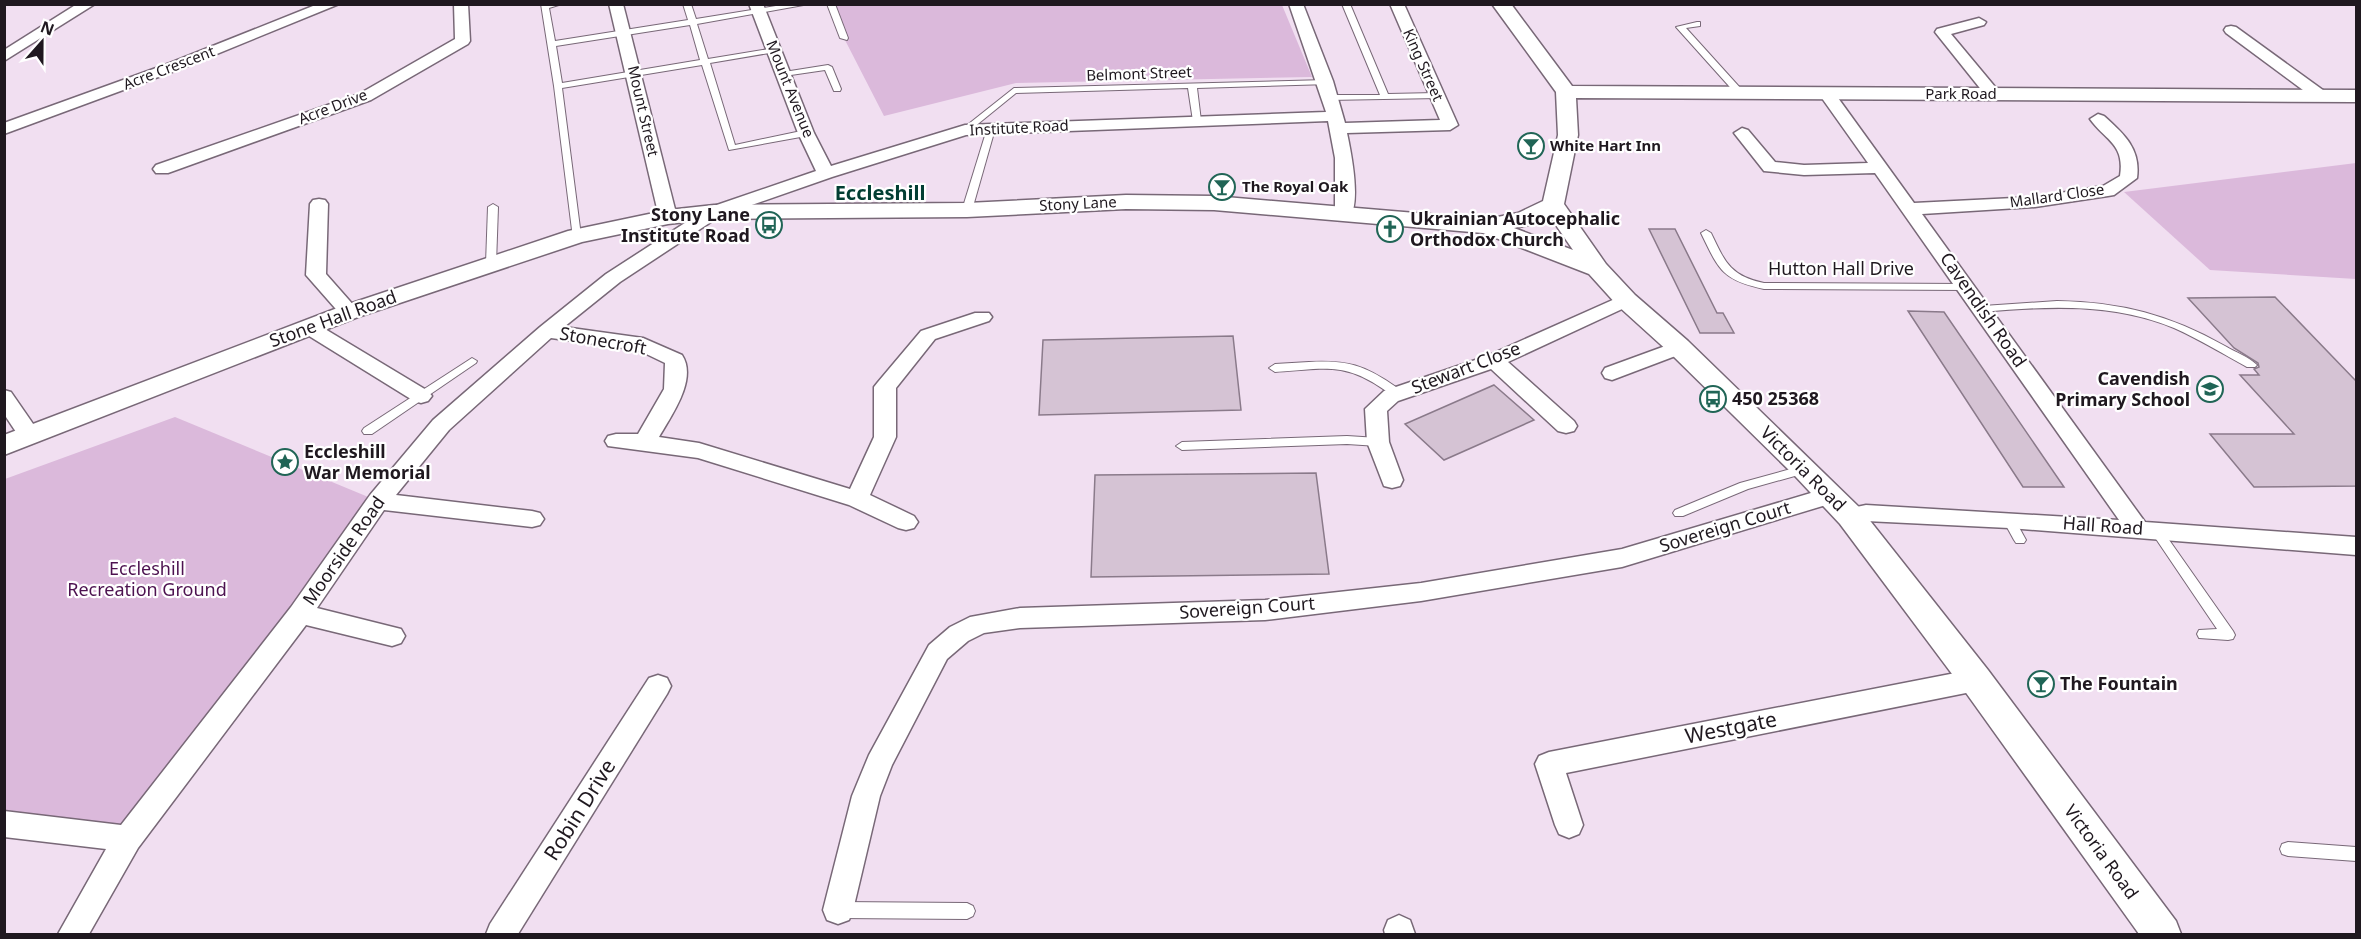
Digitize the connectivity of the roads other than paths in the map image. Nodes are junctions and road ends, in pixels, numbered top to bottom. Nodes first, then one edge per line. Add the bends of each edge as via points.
1 (88, 4) edge
2 (332, 4) edge
3 (461, 4) edge
4 (559, 4) edge
5 (616, 4) edge
6 (687, 4) edge
7 (806, 4) edge
8 (831, 4) edge
9 (1296, 4) edge
10 (1346, 4) edge
11 (1397, 4) edge
12 (1501, 4) edge
13 (546, 5) edge
14 (757, 8) edge
15 (692, 22) junction
16 (1979, 22) dead end
17 (1697, 24) dead end
18 (2232, 30) dead end
19 (625, 33) junction
20 (844, 38) dead end
21 (553, 44) junction
22 (775, 50) junction
23 (4, 57) edge
24 (705, 62) junction
25 (634, 73) junction
26 (784, 74) junction
27 (1327, 82) junction
28 (558, 86) junction
29 (1192, 86) junction
30 (837, 89) dead end
31 (1566, 92) junction
32 (1740, 93) junction
33 (1827, 94) junction
34 (1993, 94) junction
35 (1436, 96) junction
36 (2321, 96) junction
37 (2356, 96) edge
38 (1385, 97) junction
39 (1331, 98) junction
40 (2098, 119) dead end
41 (1197, 121) junction
42 (1338, 122) junction
43 (1450, 125) joint
44 (4, 129) edge
45 (991, 129) junction
46 (965, 130) junction
47 (806, 133) junction
48 (1742, 133) dead end
49 (1881, 168) junction
50 (162, 169) dead end
51 (826, 173) junction
52 (319, 204) dead end
53 (1553, 204) junction
54 (493, 207) dead end
55 (1911, 209) junction
56 (968, 210) junction
57 (714, 212) junction
58 (1344, 213) junction
59 (668, 217) junction
60 (1487, 226) junction
61 (1706, 233) dead end
62 (576, 236) junction
63 (491, 264) junction
64 (1597, 269) junction
65 (1966, 286) junction
66 (1626, 300) junction
67 (1983, 309) junction
68 (349, 312) junction
69 (982, 317) dead end
70 (308, 327) junction
71 (547, 331) junction
72 (1679, 347) junction
73 (472, 361) dead end
74 (1494, 361) junction
75 (2251, 366) dead end
76 (1275, 368) dead end
77 (1612, 373) dead end
78 (421, 396) junction
79 (1391, 396) junction
80 (4, 397) edge
81 (1566, 426) dead end
82 (368, 431) dead end
83 (30, 436) junction
84 (616, 441) dead end
85 (645, 442) junction
86 (1378, 442) junction
87 (4, 446) edge
88 (1182, 446) dead end
89 (1804, 468) junction
90 (1392, 480) dead end
91 (857, 499) junction
92 (378, 501) junction
93 (1840, 506) junction
94 (1679, 513) dead end
95 (532, 519) dead end
96 (906, 522) dead end
97 (2147, 530) junction
98 (2356, 546) edge
99 (300, 614) junction
100 (2204, 634) dead end
101 (392, 636) dead end
102 (1976, 680) junction
103 (658, 686) dead end
104 (4, 824) edge
105 (1569, 825) dead end
106 (128, 839) junction
107 (2288, 849) dead end
108 (2356, 854) edge
109 (838, 910) joint
110 (967, 911) dead end
111 (73, 934) edge
112 (501, 934) edge
113 (2162, 934) edge

1 - 23 street
2 - 44 street, Acre Crescent
3 - 50 street, Acre Drive via 463,41 365,97
4 - 13 lane
5 - 19 street, Mount Street
6 - 15 lane
7 - 14 lane
8 - 20 lane
9 - 27 street
10 - 38 lane
11 - 35 street, King Street
12 - 31 street
13 - 21 lane
14 - 15 lane
14 - 22 street, Mount Avenue
15 - 19 lane
15 - 24 lane
16 - 34 street via 1942,32
17 - 32 lane via 1680,27
18 - 36 street
19 - 21 lane
19 - 25 street, Mount Street
21 - 28 lane
22 - 24 lane
22 - 26 street, Mount Avenue
24 - 25 lane
24 - 47 lane via 732,148
25 - 28 lane
25 - 59 street, Mount Street
26 - 30 lane via 828,67
26 - 47 street, Mount Avenue
27 - 29 lane, Belmont Street
27 - 39 street
28 - 62 lane
29 - 41 lane
29 - 46 lane, Belmont Street via 1014,91
31 - 32 street, Park Road
31 - 53 street via 1568,135
32 - 33 street, Park Road
33 - 34 street, Park Road
33 - 49 street, Cavendish Road
34 - 36 street, Park Road
35 - 38 lane
35 - 43 street, King Street
36 - 37 street, Park Road
38 - 39 lane
39 - 42 street
40 - 55 street, Mallard Close via 2124,143 2132,163 2128,178 2108,191 2035,202
41 - 42 street, Institute Road
41 - 45 street, Institute Road
42 - 43 street, Institute Road
42 - 58 street via 1347,184
45 - 46 street, Institute Road
45 - 56 lane
46 - 51 street, Institute Road
47 - 51 street, Mount Avenue
48 - 49 street via 1770,166 1804,170
49 - 55 street, Cavendish Road
51 - 57 street, Institute Road
52 - 68 street via 316,275
53 - 60 street, Stony Lane via 1525,219
53 - 64 street, Victoria Road
54 - 63 lane
55 - 65 street, Cavendish Road
56 - 57 street, Stony Lane
56 - 58 street, Stony Lane via 1126,202 1214,203
57 - 59 street, Stony Lane
57 - 71 street, Moorside Road via 613,278
58 - 60 street, Stony Lane
59 - 62 street, Stone Hall Road
60 - 64 street, Stony Lane
61 - 65 lane, Hutton Hall Drive via 1726,272 1752,284
62 - 63 street, Stone Hall Road
63 - 68 street, Stone Hall Road
64 - 66 street, Victoria Road
65 - 67 street, Cavendish Road
66 - 72 street, Victoria Road
66 - 74 street, Stewart Close
67 - 75 lane via 2078,303 2132,310 2178,326
67 - 97 street, Cavendish Road
68 - 70 street, Stone Hall Road
69 - 91 street via 928,334 885,387 885,437
70 - 78 street
70 - 83 street, Stone Hall Road
71 - 85 street, Stonecroft via 643,344 675,360 675,389
71 - 92 street, Moorside Road via 441,425
72 - 77 street
72 - 89 street, Victoria Road
73 - 78 lane
74 - 79 street, Stewart Close
74 - 81 street
76 - 79 lane via 1348,367 1365,372 1392,390
78 - 82 lane
79 - 86 street, Stewart Close via 1376,409
80 - 83 street
83 - 87 street, Stone Hall Road
84 - 85 street
85 - 91 street via 699,451
86 - 88 lane
86 - 90 street, Stewart Close
89 - 93 street, Victoria Road
89 - 94 lane via 1744,486
91 - 96 street
92 - 95 street
92 - 99 street, Moorside Road
93 - 97 street, Hall Road via 1866,513 2014,530
93 - 102 street, Victoria Road
93 - 109 street, Sovereign Court via 1622,558 1421,592 1265,610 1020,618 979,624 959,633 938,652 879,763 866,796
97 - 98 street, Hall Road
97 - 100 lane via 2229,635
99 - 101 street
99 - 106 street, Moorside Road
102 - 105 street, Westgate via 1550,764
102 - 113 street, Victoria Road
103 - 112 street, Robin Drive
104 - 106 street
106 - 111 street, Moorside Road
107 - 108 lane
109 - 110 lane

